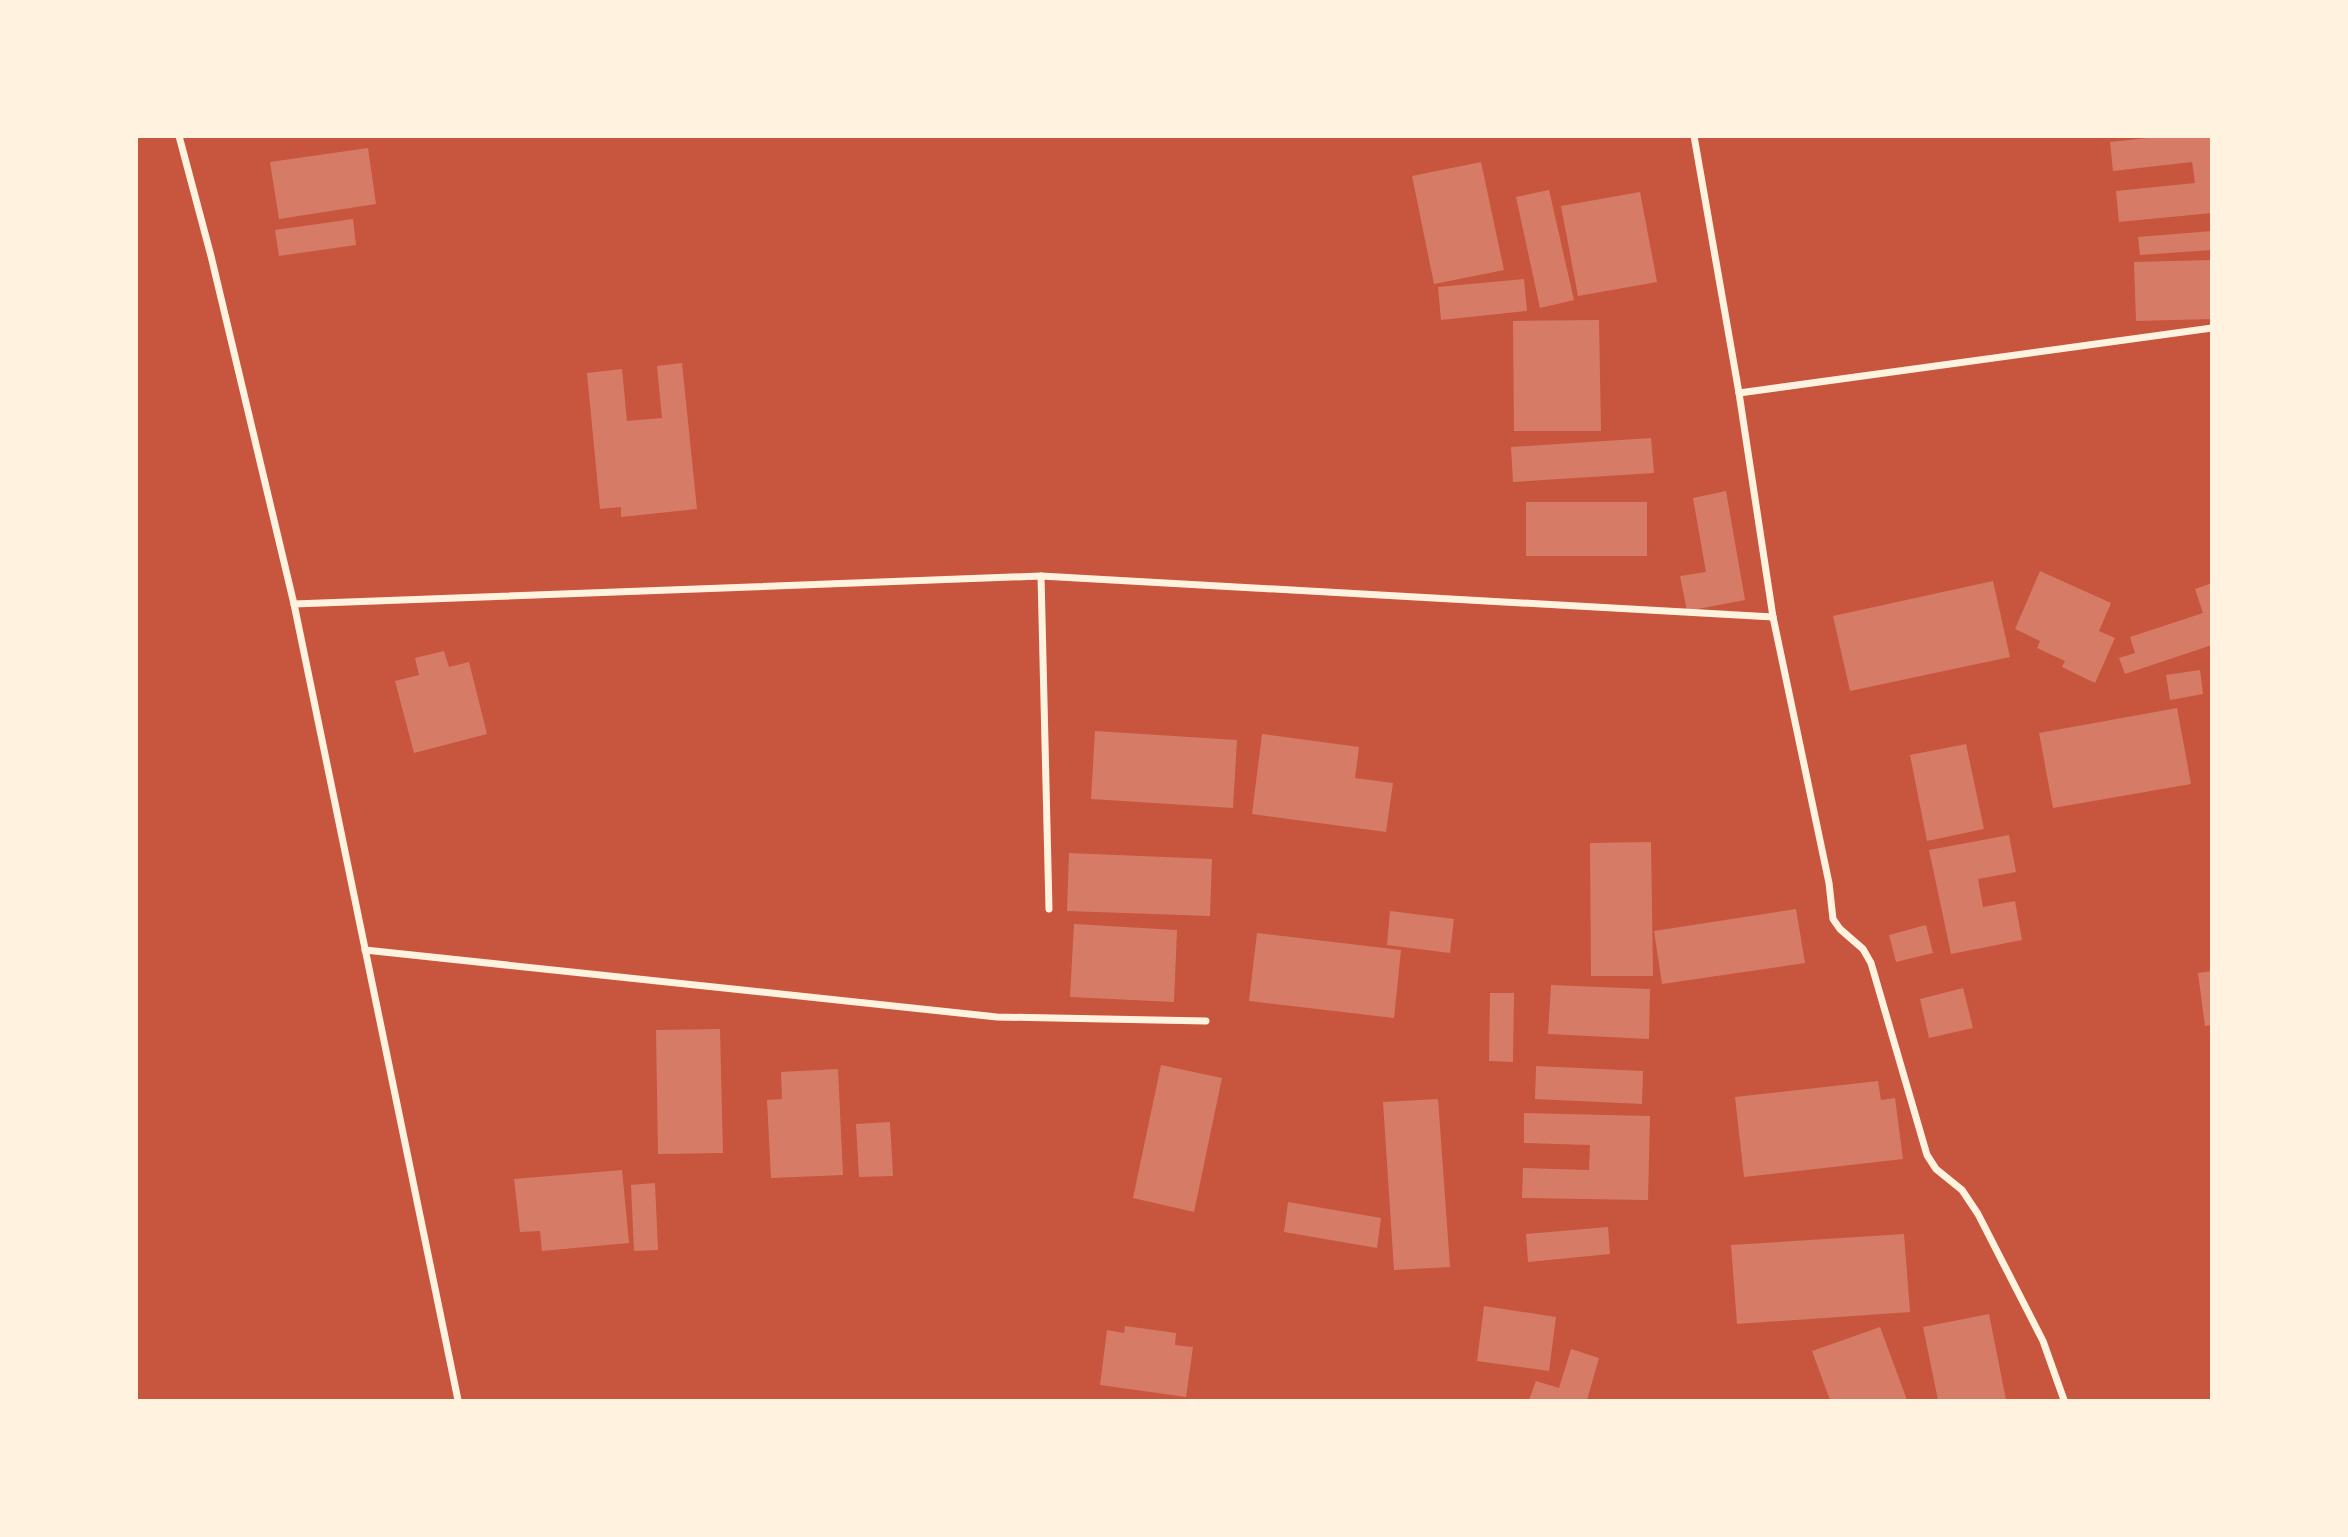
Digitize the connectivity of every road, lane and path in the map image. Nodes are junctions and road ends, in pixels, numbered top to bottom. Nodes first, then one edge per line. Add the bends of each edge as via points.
1 (179, 136) edge
2 (1694, 136) edge
3 (2211, 328) edge
4 (1739, 393) junction
5 (1041, 576) junction
6 (294, 604) junction
7 (1773, 617) junction
8 (1049, 909) dead end
9 (365, 950) junction
10 (1206, 1021) dead end
11 (458, 1401) edge
12 (2064, 1401) edge

1 - 6 street
2 - 4 street
3 - 4 street
4 - 7 street
5 - 6 street
5 - 7 street
5 - 8 street
6 - 9 street
7 - 12 street via 1833,919 1863,948 1871,963 1927,1155 1936,1169 1962,1190 1978,1214 2043,1341
9 - 10 street via 998,1017
9 - 11 street

